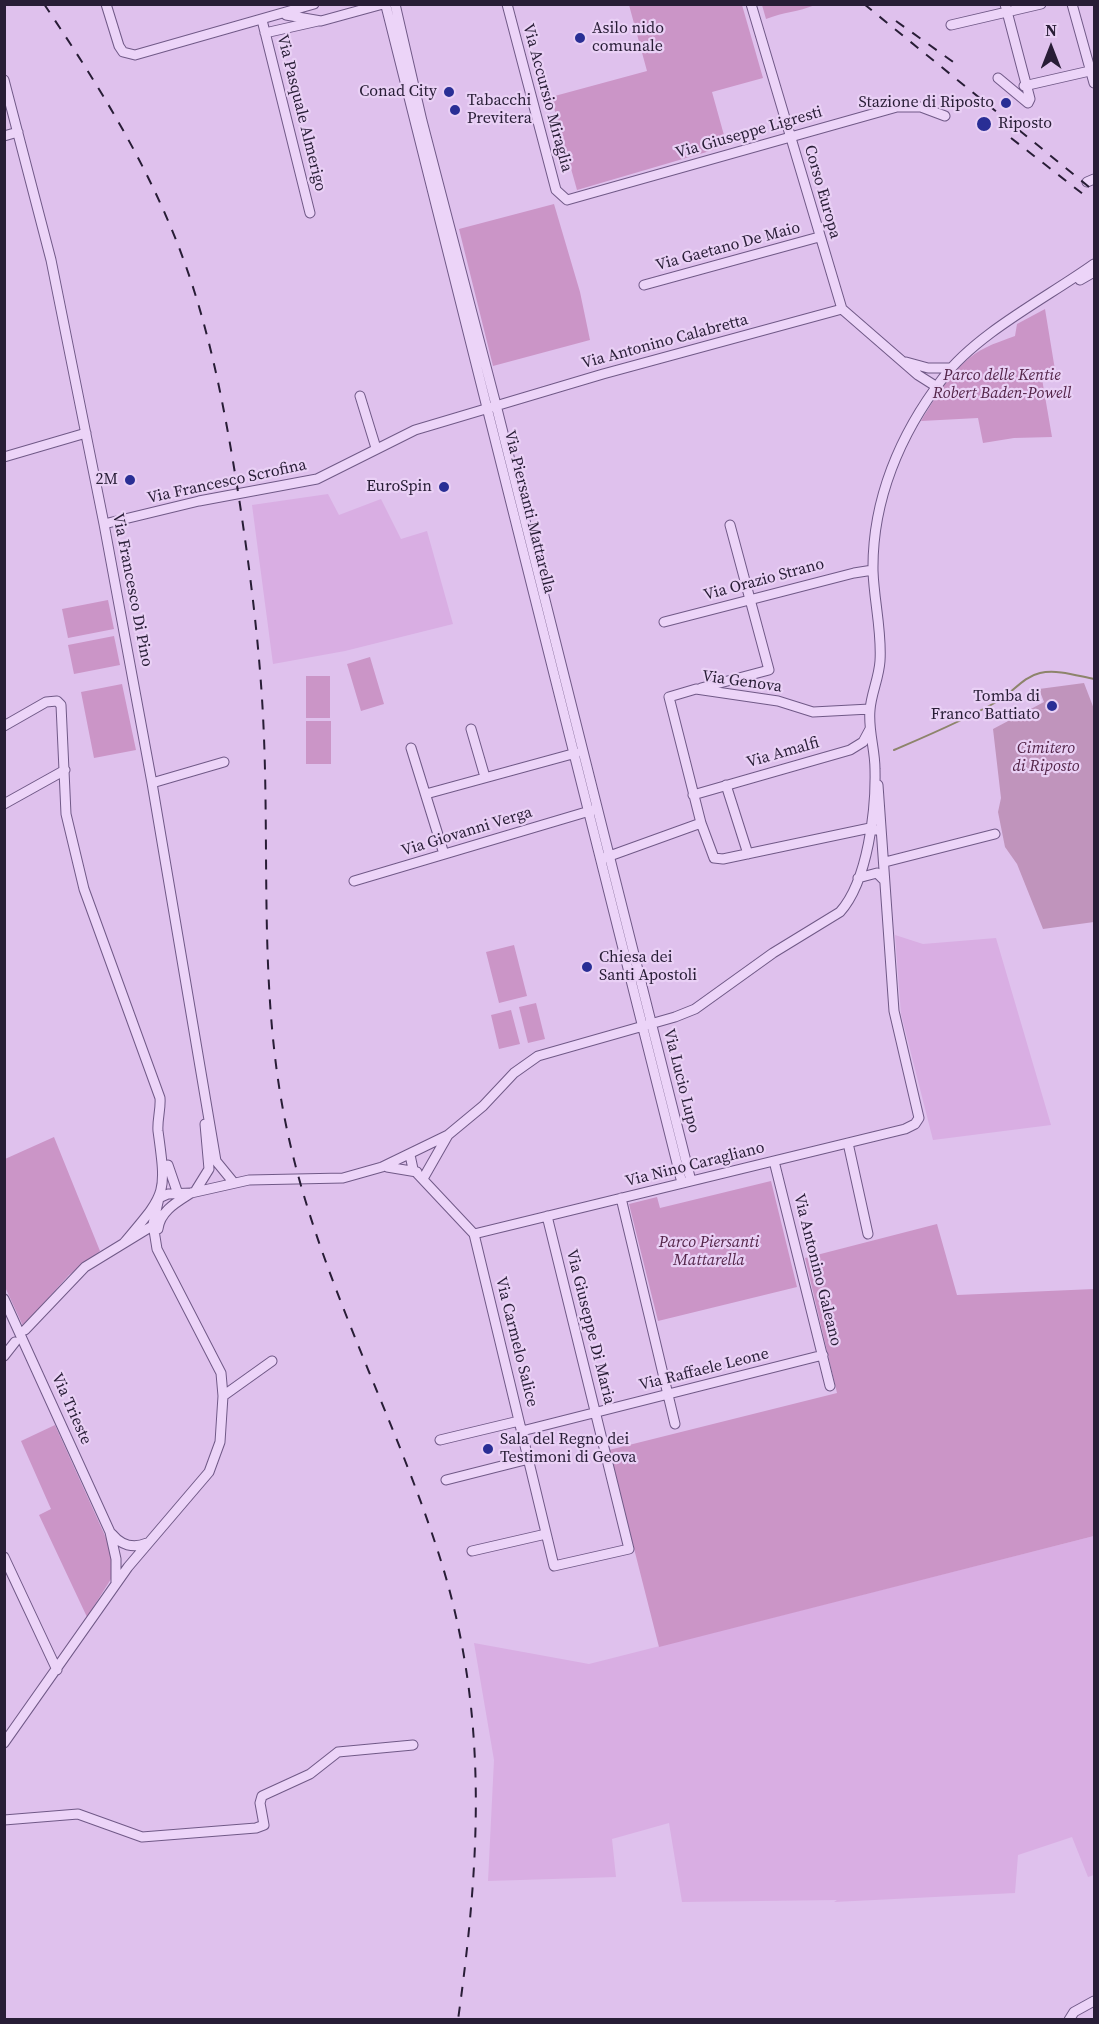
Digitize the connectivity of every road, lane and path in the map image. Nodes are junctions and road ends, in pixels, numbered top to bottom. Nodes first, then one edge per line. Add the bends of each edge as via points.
1 (105, 4) edge
2 (314, 4) edge
3 (507, 4) edge
4 (751, 4) edge
5 (1041, 4) edge
6 (1072, 4) edge
7 (388, 5) edge
8 (1006, 8) edge
9 (280, 15) junction
10 (262, 20) junction
11 (321, 21) junction
12 (951, 25) dead end
13 (266, 33) junction
14 (1093, 70) edge
15 (998, 78) dead end
16 (4, 80) edge
17 (1095, 83) edge
18 (1028, 85) junction
19 (1012, 89) junction
20 (945, 116) dead end
21 (18, 132) junction
22 (791, 135) junction
23 (4, 136) edge
24 (562, 198) joint
25 (310, 213) dead end
26 (819, 237) junction
27 (1095, 264) edge
28 (1095, 273) edge
29 (644, 285) dead end
30 (1052, 295) junction
31 (842, 309) junction
32 (904, 362) junction
33 (951, 368) junction
34 (937, 387) junction
35 (360, 396) dead end
36 (492, 407) junction
37 (86, 433) junction
38 (376, 448) junction
39 (4, 457) edge
40 (104, 524) junction
41 (730, 525) dead end
42 (873, 570) junction
43 (750, 599) junction
44 (664, 622) dead end
45 (696, 690) junction
46 (870, 709) junction
47 (4, 726) edge
48 (870, 727) junction
49 (471, 729) dead end
50 (411, 748) dead end
51 (573, 752) junction
52 (224, 762) dead end
53 (875, 767) junction
54 (586, 768) junction
55 (65, 770) junction
56 (485, 777) junction
57 (152, 783) junction
58 (726, 785) junction
59 (426, 794) junction
60 (693, 795) junction
61 (4, 804) edge
62 (592, 810) junction
63 (701, 823) junction
64 (870, 828) junction
65 (882, 831) junction
66 (995, 834) dead end
67 (444, 854) junction
68 (748, 854) junction
69 (604, 858) junction
70 (885, 862) junction
71 (858, 878) junction
72 (884, 880) junction
73 (354, 881) dead end
74 (646, 1024) junction
75 (448, 1135) junction
76 (848, 1143) junction
77 (161, 1146) junction
78 (412, 1154) junction
79 (774, 1161) junction
80 (214, 1167) junction
81 (382, 1167) junction
82 (422, 1174) junction
83 (686, 1182) junction
84 (234, 1183) junction
85 (217, 1186) junction
86 (193, 1192) junction
87 (159, 1198) junction
88 (177, 1198) junction
89 (621, 1198) junction
90 (547, 1216) junction
91 (156, 1223) junction
92 (474, 1234) junction
93 (868, 1234) dead end
94 (133, 1238) junction
95 (124, 1243) junction
96 (156, 1249) junction
97 (162, 1261) junction
98 (4, 1299) edge
99 (25, 1330) dead end
100 (15, 1342) dead end
101 (823, 1355) junction
102 (4, 1356) edge
103 (272, 1361) dead end
104 (830, 1386) dead end
105 (668, 1394) junction
106 (223, 1396) junction
107 (596, 1412) junction
108 (675, 1424) dead end
109 (521, 1426) junction
110 (440, 1440) dead end
111 (529, 1459) junction
112 (446, 1480) dead end
113 (546, 1534) junction
114 (148, 1543) junction
115 (118, 1546) junction
116 (472, 1551) dead end
117 (4, 1557) edge
118 (131, 1563) junction
119 (554, 1566) joint
120 (114, 1588) junction
121 (57, 1670) junction
122 (4, 1743) edge
123 (413, 1745) dead end
124 (4, 1820) edge
125 (1095, 2001) edge
126 (1069, 2019) edge

1 - 10 street via 119,46 123,52 135,55
2 - 9 street
3 - 24 street, Via Accursio Miraglia via 556,190
4 - 22 street, Corso Europa
5 - 8 street
6 - 14 street
7 - 11 street
7 - 36 street, Via Piersanti Mattarella
8 - 12 street
8 - 18 street
9 - 10 street
9 - 11 street
10 - 13 street, Via Pasquale Almerigo
11 - 13 street
13 - 25 street, Via Pasquale Almerigo
14 - 17 street
14 - 18 street
15 - 19 street
16 - 21 street, Via Francesco Di Pino
18 - 19 street
18 - 19 street via 1028,103
20 - 22 street, Via Giuseppe Ligresti via 921,107 897,107
21 - 23 street
21 - 37 street, Via Francesco Di Pino via 51,260
22 - 24 street, Via Giuseppe Ligresti via 574,199
22 - 26 street, Corso Europa
26 - 29 street, Via Gaetano De Maio
26 - 31 street, Corso Europa
27 - 30 street
28 - 30 street
30 - 33 street via 997,329
31 - 32 street
31 - 36 street, Via Antonino Calabretta
32 - 33 street
32 - 34 street
33 - 34 street
34 - 42 street via 913,424 886,481 875,530
35 - 38 street
36 - 38 street, Via Francesco Scrofina via 415,430
36 - 51 street, Via Piersanti Mattarella
36 - 54 street, Via Piersanti Mattarella
37 - 39 street
37 - 40 street, Via Francesco Di Pino
38 - 40 street, Via Francesco Scrofina via 317,479
40 - 57 street, Via Francesco Di Pino
41 - 43 street
42 - 43 street, Via Orazio Strano
42 - 46 street via 880,660
43 - 44 street, Via Orazio Strano
43 - 45 street via 769,670
45 - 46 street, Via Genova via 778,701 813,712
45 - 60 street, Via Genova via 669,697
46 - 48 street
47 - 55 street via 51,701 61,705
48 - 53 street
48 - 58 street, Via Amalfi via 863,742 850,750
49 - 56 street
50 - 59 street
51 - 54 street via 580,755
51 - 56 street
51 - 62 street, Via Piersanti Mattarella
52 - 57 street
53 - 64 street
53 - 65 street
54 - 62 street, Via Piersanti Mattarella
55 - 61 street
55 - 77 street via 66,814 84,889 160,1098
56 - 59 street
57 - 80 street, Via Francesco Di Pino
58 - 60 street, Via Amalfi
58 - 68 street
59 - 67 street
60 - 63 street, Via Genova
62 - 67 street, Via Giovanni Verga
62 - 69 street, Via Piersanti Mattarella
63 - 68 street, Via Genova via 714,858
63 - 69 street
64 - 65 street
64 - 68 street
64 - 71 street
65 - 70 street
66 - 70 street
67 - 73 street, Via Giovanni Verga
69 - 74 street, Via Piersanti Mattarella
70 - 72 street
71 - 72 street via 877,873
71 - 74 street via 847,905 831,919 773,953 695,1009
72 - 76 street, Via Nino Caragliano via 894,1011 919,1118 911,1128
74 - 75 street via 538,1056 514,1073
74 - 83 street, Via Lucio Lupo
75 - 78 street
75 - 82 street
76 - 79 street, Via Nino Caragliano
76 - 93 street
77 - 87 street via 164,1182
77 - 88 street
78 - 81 street
78 - 82 street via 411,1164
78 - 82 street via 426,1159
79 - 83 street, Via Nino Caragliano
79 - 101 street, Via Antonino Galeano
80 - 84 street
80 - 85 street, Via Francesco Di Pino
80 - 86 street
81 - 82 street
81 - 84 street via 343,1178
82 - 92 street, Via Carmelo Salice
83 - 89 street, Via Nino Caragliano
84 - 85 street
85 - 86 street
86 - 88 street
87 - 88 street via 168,1194
87 - 91 street
87 - 95 street
88 - 91 street
89 - 90 street, Via Nino Caragliano
89 - 105 street
90 - 92 street, Via Nino Caragliano
90 - 107 street, Via Giuseppe Di Maria
91 - 94 street
91 - 96 street
91 - 97 street
92 - 109 street, Via Carmelo Salice
94 - 95 street
94 - 96 street via 144,1235
95 - 99 street via 85,1267
96 - 97 street
97 - 106 street via 218,1363
98 - 115 street, Via Trieste
100 - 102 street
101 - 104 street, Via Antonino Galeano
101 - 105 street, Via Raffaele Leone
103 - 106 street
105 - 107 street, Via Raffaele Leone
105 - 108 street
106 - 114 street via 215,1461
107 - 109 street, Via Raffaele Leone
107 - 119 street, Via Giuseppe Di Maria via 629,1549
109 - 110 street, Via Raffaele Leone
109 - 111 street, Via Carmelo Salice
111 - 112 street
111 - 113 street, Via Carmelo Salice
113 - 116 street
113 - 119 street, Via Carmelo Salice
114 - 115 street
114 - 118 street
115 - 118 street via 122,1563
115 - 120 street, Via Trieste
117 - 121 street
118 - 120 street
120 - 121 street
121 - 122 street
123 - 124 street via 332,1755 310,1774 262,1796 264,1825 256,1828 142,1837 78,1814
125 - 126 street

